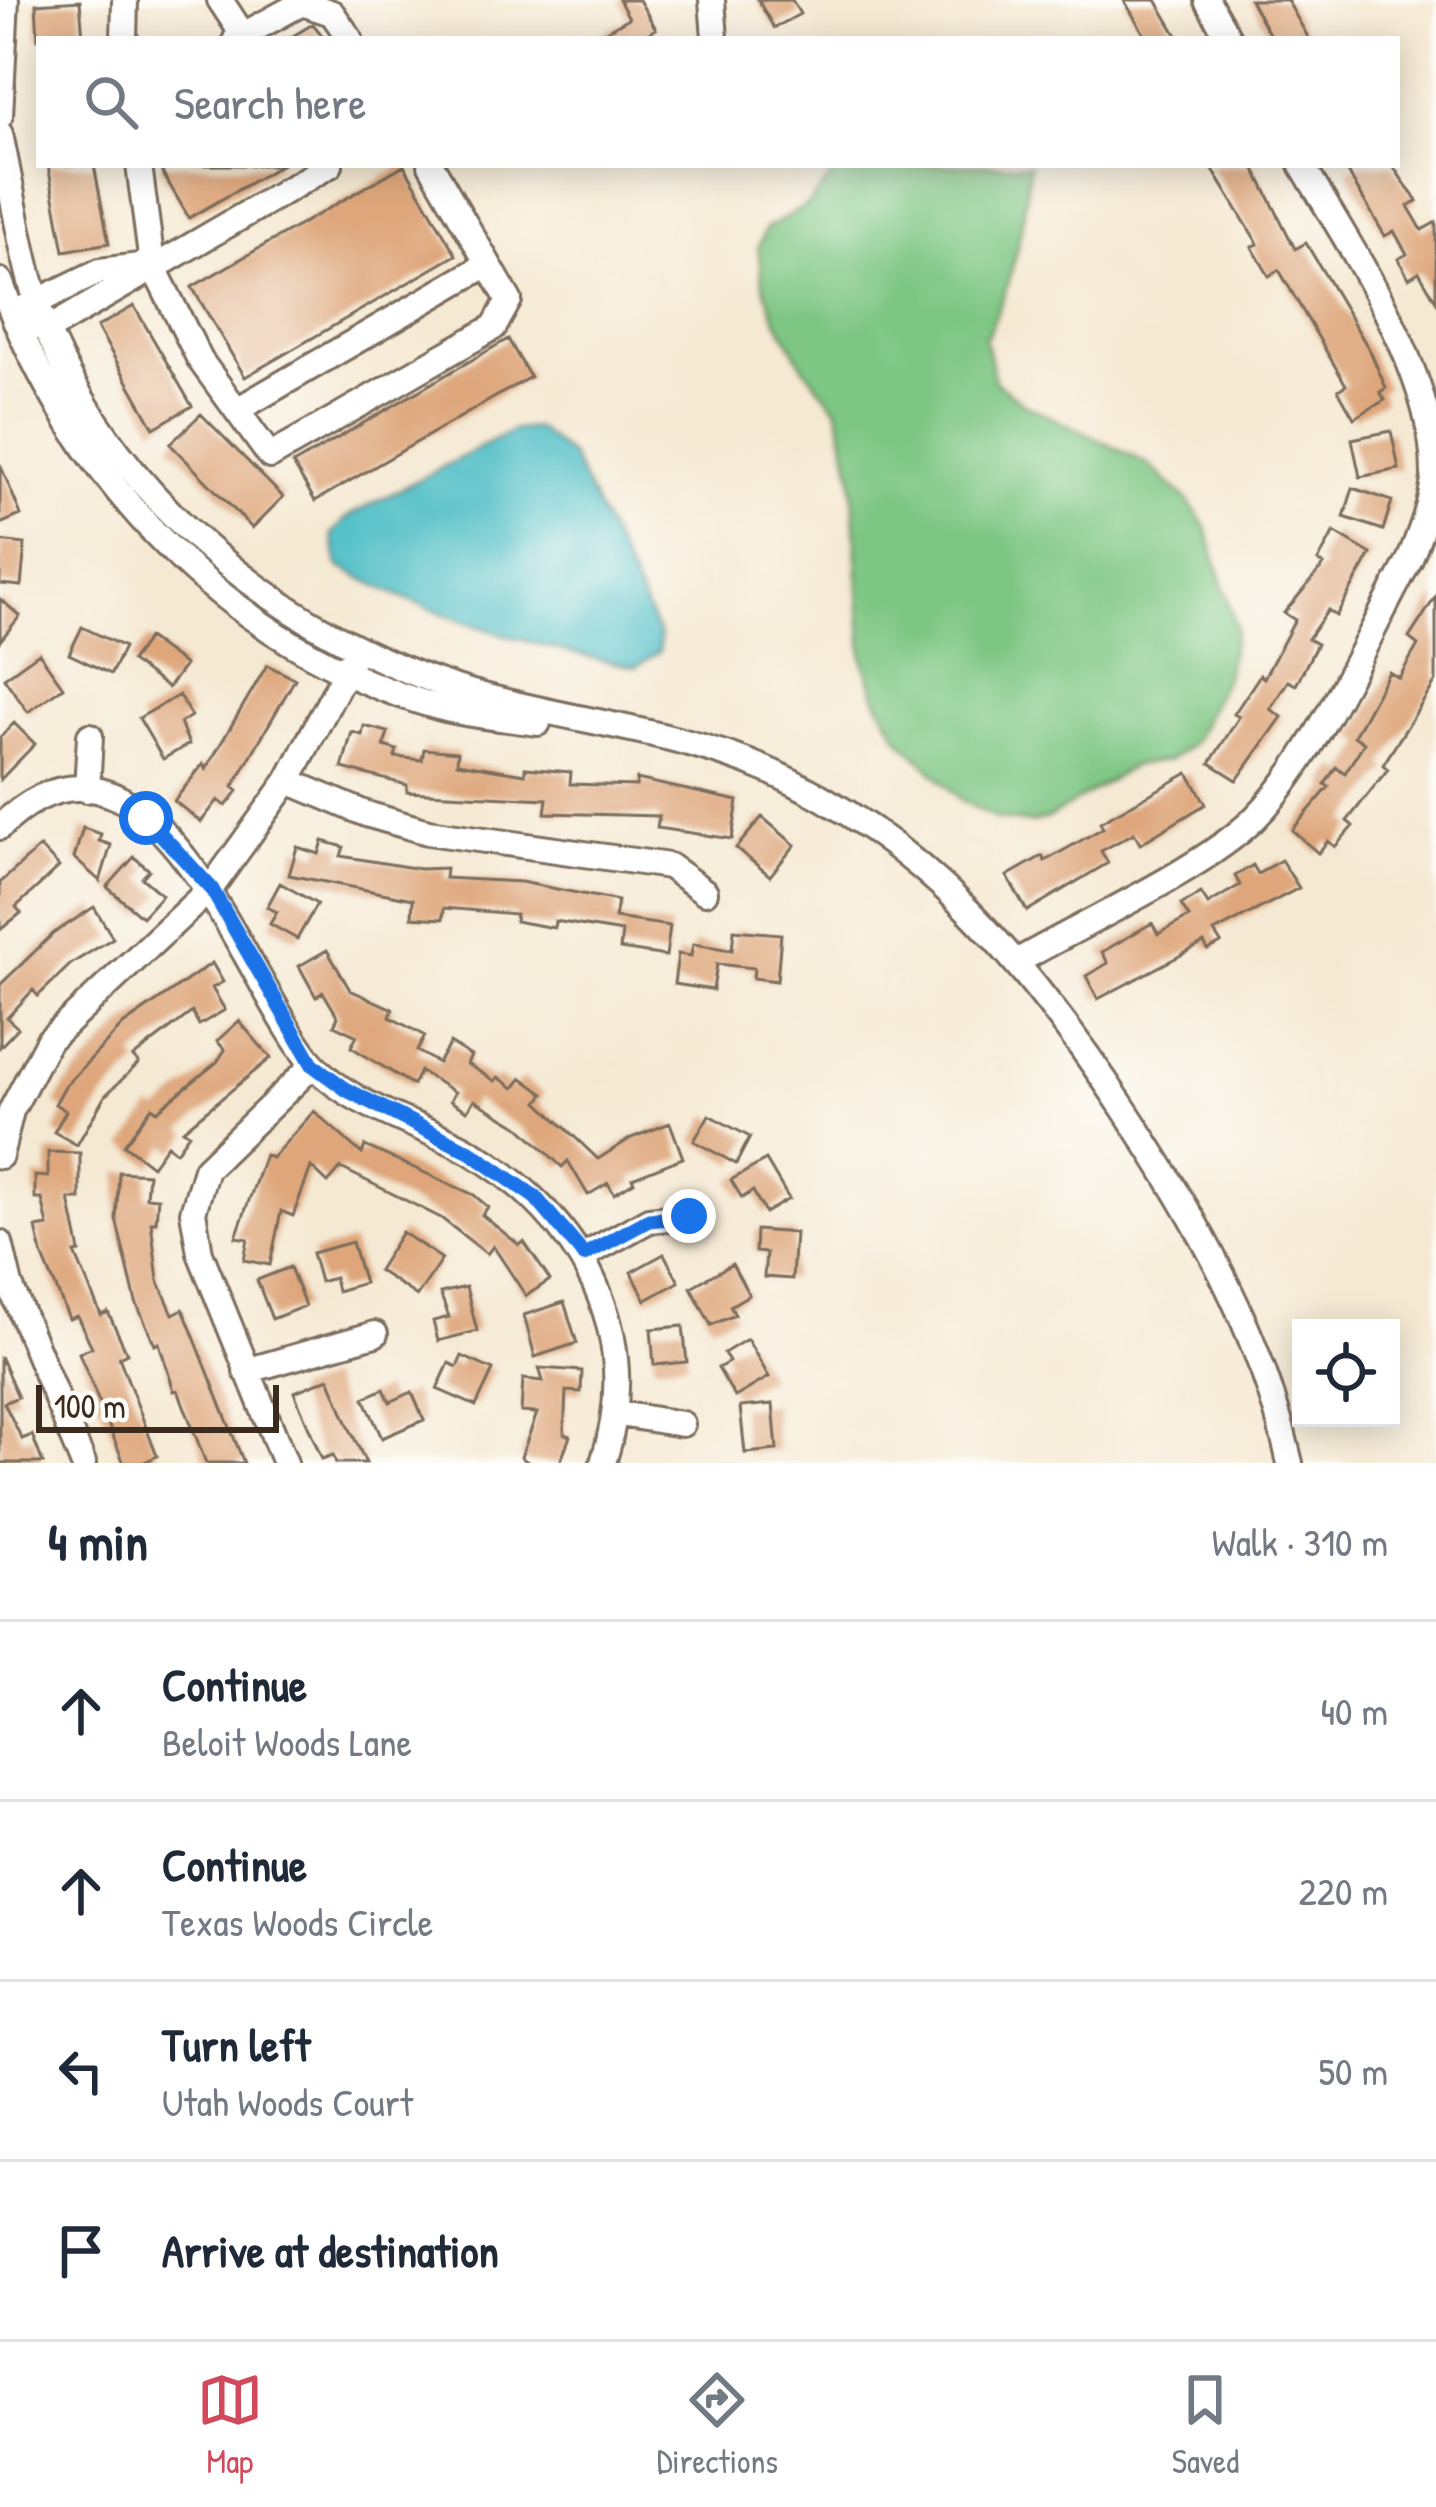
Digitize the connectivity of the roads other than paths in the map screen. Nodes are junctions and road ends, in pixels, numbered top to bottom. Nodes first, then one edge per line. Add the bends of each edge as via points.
1 (6, 0) edge
2 (125, 0) edge
3 (220, 0) edge
4 (712, 0) edge
5 (1207, 0) edge
6 (124, 36) edge
7 (239, 36) edge
8 (242, 36) edge
9 (348, 36) edge
10 (715, 36) edge
11 (1227, 36) edge
12 (0, 116) edge
13 (0, 134) edge
14 (139, 168) edge
15 (325, 168) edge
16 (433, 168) edge
17 (1304, 168) edge
18 (152, 264) junction
19 (488, 264) junction
20 (100, 271) junction
21 (0, 281) edge
22 (110, 297) junction
23 (38, 301) junction
24 (6, 316) edge
25 (47, 330) junction
26 (237, 410) junction
27 (360, 650) junction
28 (344, 670) junction
29 (90, 736) dead end
30 (659, 736) junction
31 (288, 782) junction
32 (86, 790) junction
33 (0, 827) edge
34 (211, 888) junction
35 (705, 892) dead end
36 (1018, 961) junction
37 (313, 1065) junction
38 (1, 1146) edge
39 (689, 1216) dead end
40 (0, 1243) edge
41 (584, 1255) junction
42 (375, 1334) dead end
43 (246, 1371) junction
44 (619, 1414) junction
45 (682, 1424) dead end
46 (83, 1463) edge
47 (285, 1463) edge
48 (603, 1463) edge
49 (1290, 1463) edge

1 - 12 street
2 - 6 street
3 - 7 street
4 - 10 street
5 - 11 street
8 - 9 street via 302,3 332,13
13 - 23 street
14 - 18 street
15 - 18 street
16 - 19 street
17 - 36 street via 1426,394 1435,476 1423,524 1284,786 1251,822
18 - 20 street
18 - 22 street
18 - 26 street via 200,360
19 - 26 street
19 - 26 street via 508,300 494,327 270,456
20 - 22 street
20 - 23 street
21 - 24 street
22 - 25 street
23 - 24 street
23 - 25 street
24 - 25 street
24 - 28 street via 77,441 152,534 250,618
25 - 27 street via 144,485 231,567
27 - 28 street
27 - 30 street via 468,692
28 - 30 street via 439,707
28 - 31 street
29 - 32 street
30 - 36 street via 763,768 864,822 921,862
31 - 34 street
31 - 35 street via 428,832 670,866
32 - 33 street via 61,787
32 - 34 street via 106,792 146,818
34 - 37 street
34 - 38 street via 48,1041
36 - 49 street via 1195,1215 1260,1359
37 - 41 street via 535,1197
37 - 43 street via 206,1169 194,1212 200,1253
39 - 41 street via 649,1220
40 - 46 street
41 - 44 street via 613,1338
42 - 43 street
43 - 47 street
44 - 45 street
44 - 48 street

